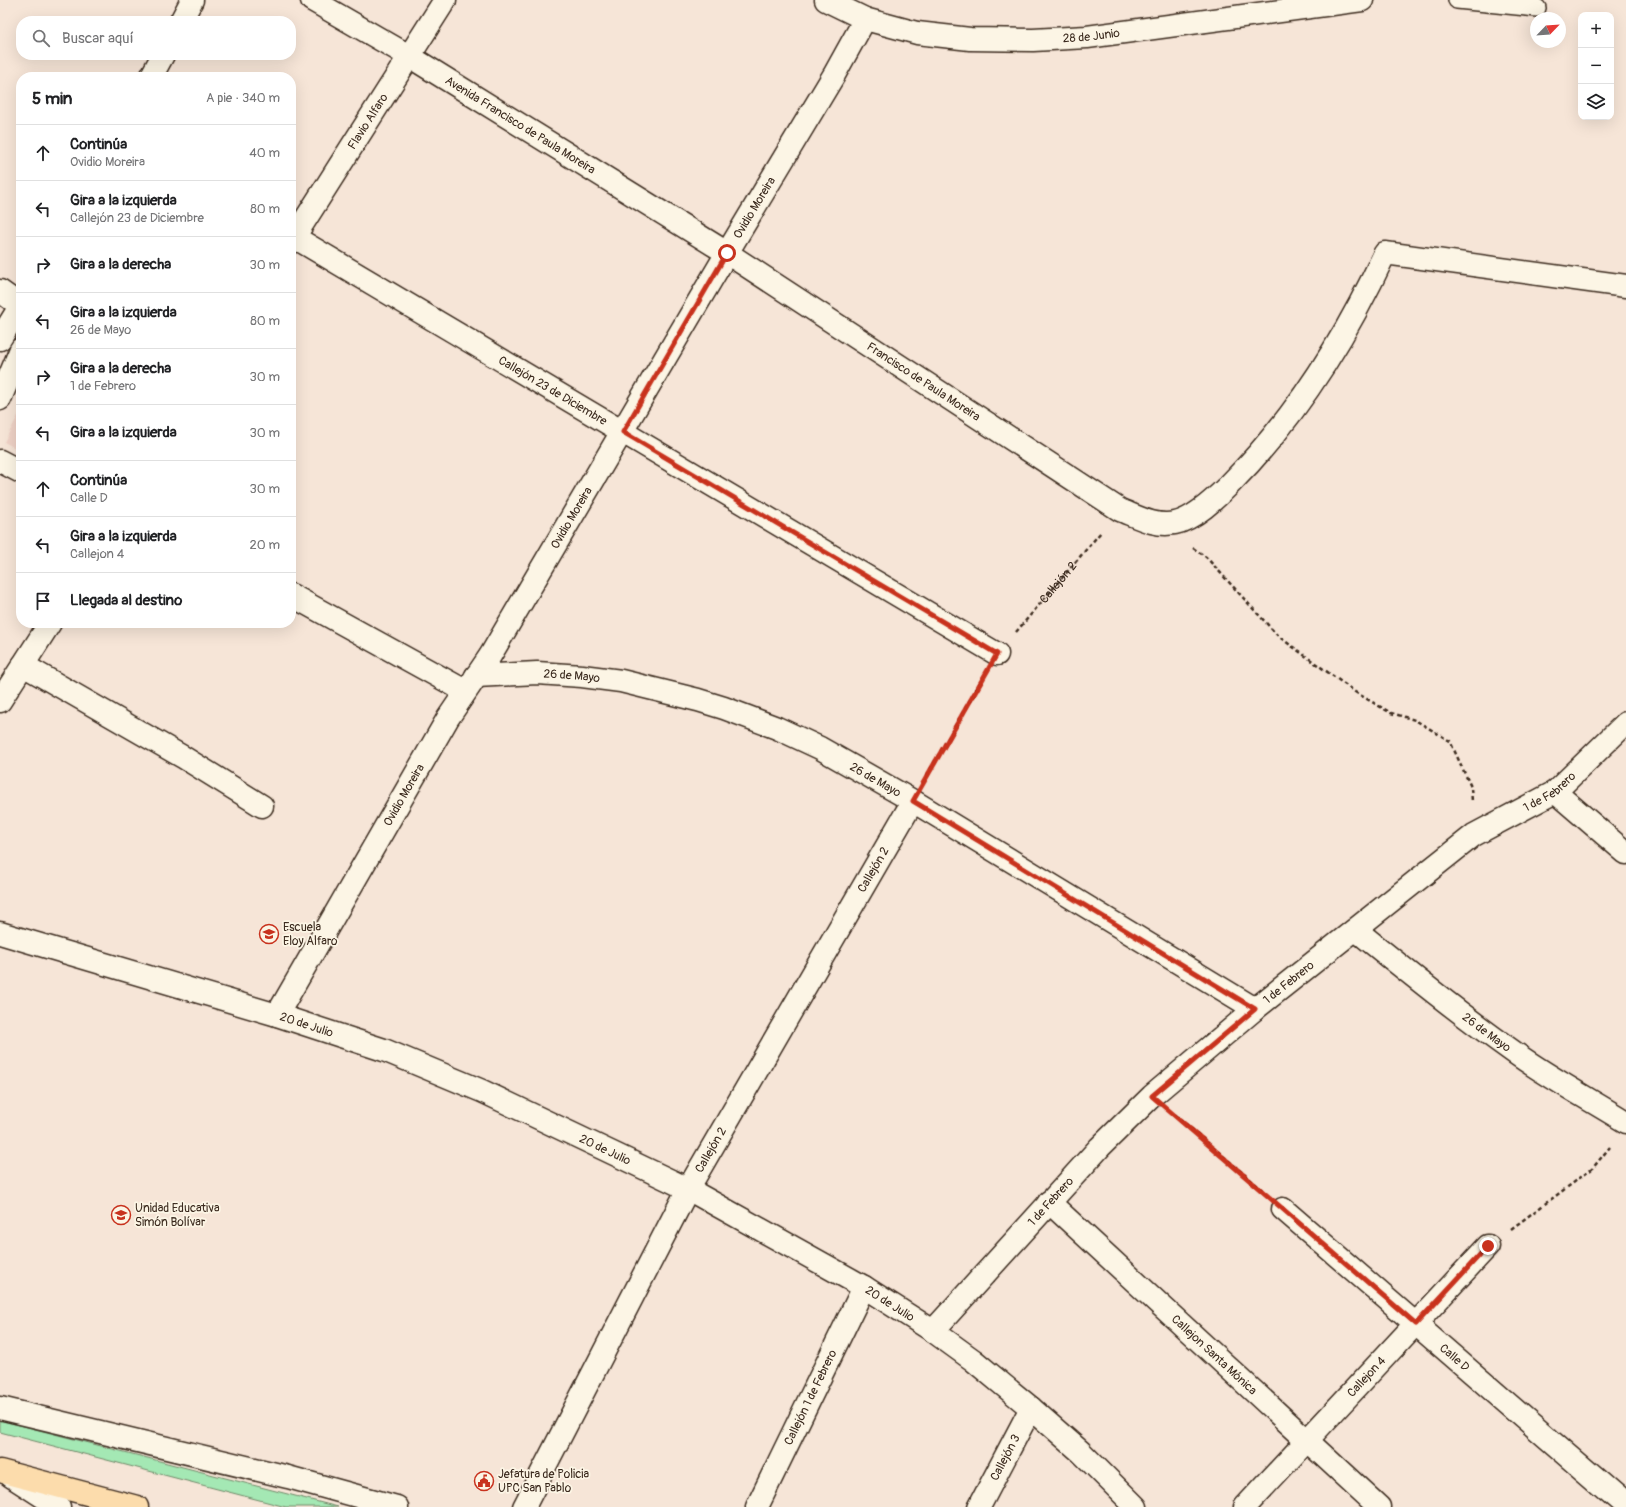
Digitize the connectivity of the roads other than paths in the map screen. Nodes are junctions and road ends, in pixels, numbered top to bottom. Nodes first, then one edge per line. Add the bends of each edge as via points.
1 (192, 0) edge
2 (312, 0) edge
3 (445, 0) edge
4 (826, 0) edge
5 (1362, 0) edge
6 (1457, 0) edge
7 (1537, 8) dead end
8 (184, 16) edge
9 (865, 19) junction
10 (409, 56) junction
11 (160, 60) edge
12 (154, 72) edge
13 (296, 235) edge
14 (296, 242) edge
15 (727, 253) junction
16 (1626, 286) edge
17 (0, 291) edge
18 (16, 302) edge
19 (16, 314) edge
20 (0, 339) edge
21 (16, 361) edge
22 (0, 399) edge
23 (623, 432) junction
24 (0, 461) edge
25 (16, 469) edge
26 (0, 475) edge
27 (16, 481) edge
28 (296, 597) edge
29 (47, 628) edge
30 (997, 654) road end
31 (23, 665) junction
32 (471, 684) junction
33 (0, 701) edge
34 (1626, 723) edge
35 (1555, 792) junction
36 (913, 801) junction
37 (262, 806) dead end
38 (1626, 853) edge
39 (1356, 930) junction
40 (0, 933) edge
41 (1255, 1009) junction
42 (277, 1015) junction
43 (1626, 1122) edge
44 (688, 1189) junction
45 (1049, 1202) junction
46 (1283, 1209) road end
47 (1488, 1246) road end
48 (864, 1287) junction
49 (1416, 1324) junction
50 (933, 1331) junction
51 (0, 1408) edge
52 (1031, 1408) junction
53 (1306, 1441) junction
54 (4, 1472) edge
55 (1626, 1506) edge
56 (58, 1507) edge
57 (137, 1507) edge
58 (397, 1507) edge
59 (524, 1507) edge
60 (757, 1507) edge
61 (979, 1507) edge
62 (1136, 1507) edge
63 (1245, 1507) edge
64 (1379, 1507) edge

1 - 8 street
2 - 10 street, Avenida Francisco de Paula Moreira
3 - 10 street, Flavio Alfaro
4 - 9 street, 28 de Junio
5 - 9 street, 28 de Junio via 1087,37 1033,40 970,39 917,33
6 - 7 lane
9 - 15 street, Ovidio Moreira
10 - 13 street, Flavio Alfaro
10 - 15 street, Avenida Francisco de Paula Moreira
11 - 12 street
14 - 23 street, Callejón 23 de Diciembre
15 - 16 street, Francisco de Paula Moreira via 1120,510 1158,525 1176,523 1196,513 1251,463 1278,430 1338,343 1385,253
15 - 23 street, Ovidio Moreira
17 - 18 street
19 - 20 street
21 - 22 street
23 - 30 street, Callejón 23 de Diciembre
23 - 32 street, Ovidio Moreira
24 - 25 street
26 - 27 street
28 - 32 street
29 - 31 street
31 - 33 street
31 - 37 street via 183,757
32 - 36 street, 26 de Mayo via 537,673 582,676 634,684 690,698 800,738
32 - 42 street, Ovidio Moreira via 448,718
34 - 35 street, 1 de Febrero
35 - 38 street
35 - 39 street, 1 de Febrero via 1474,835
36 - 41 street, 26 de Mayo
36 - 44 street, Callejón 2
39 - 41 street, 1 de Febrero
39 - 43 street, 26 de Mayo via 1516,1054
40 - 42 street, 20 de Julio
41 - 45 street, 1 de Febrero via 1152,1096
42 - 44 street, 20 de Julio via 421,1064 568,1130
44 - 48 street, 20 de Julio
44 - 59 street, Callejón 2
45 - 50 street, 1 de Febrero
45 - 53 street, Callejon Santa Mónica
46 - 49 street, Calle D
47 - 49 street, Callejon 4
48 - 50 street, 20 de Julio
48 - 60 street, Callejón 1 de Febrero
49 - 53 street, Callejon 4
49 - 55 street, Calle D
50 - 52 street, 20 de Julio
51 - 58 street via 288,1477
52 - 61 street, Callejón 3
52 - 62 street, 20 de Julio via 1081,1452
53 - 63 street, Callejon 4
53 - 64 street, Callejon Santa Mónica
54 - 56 street
54 - 57 highway

